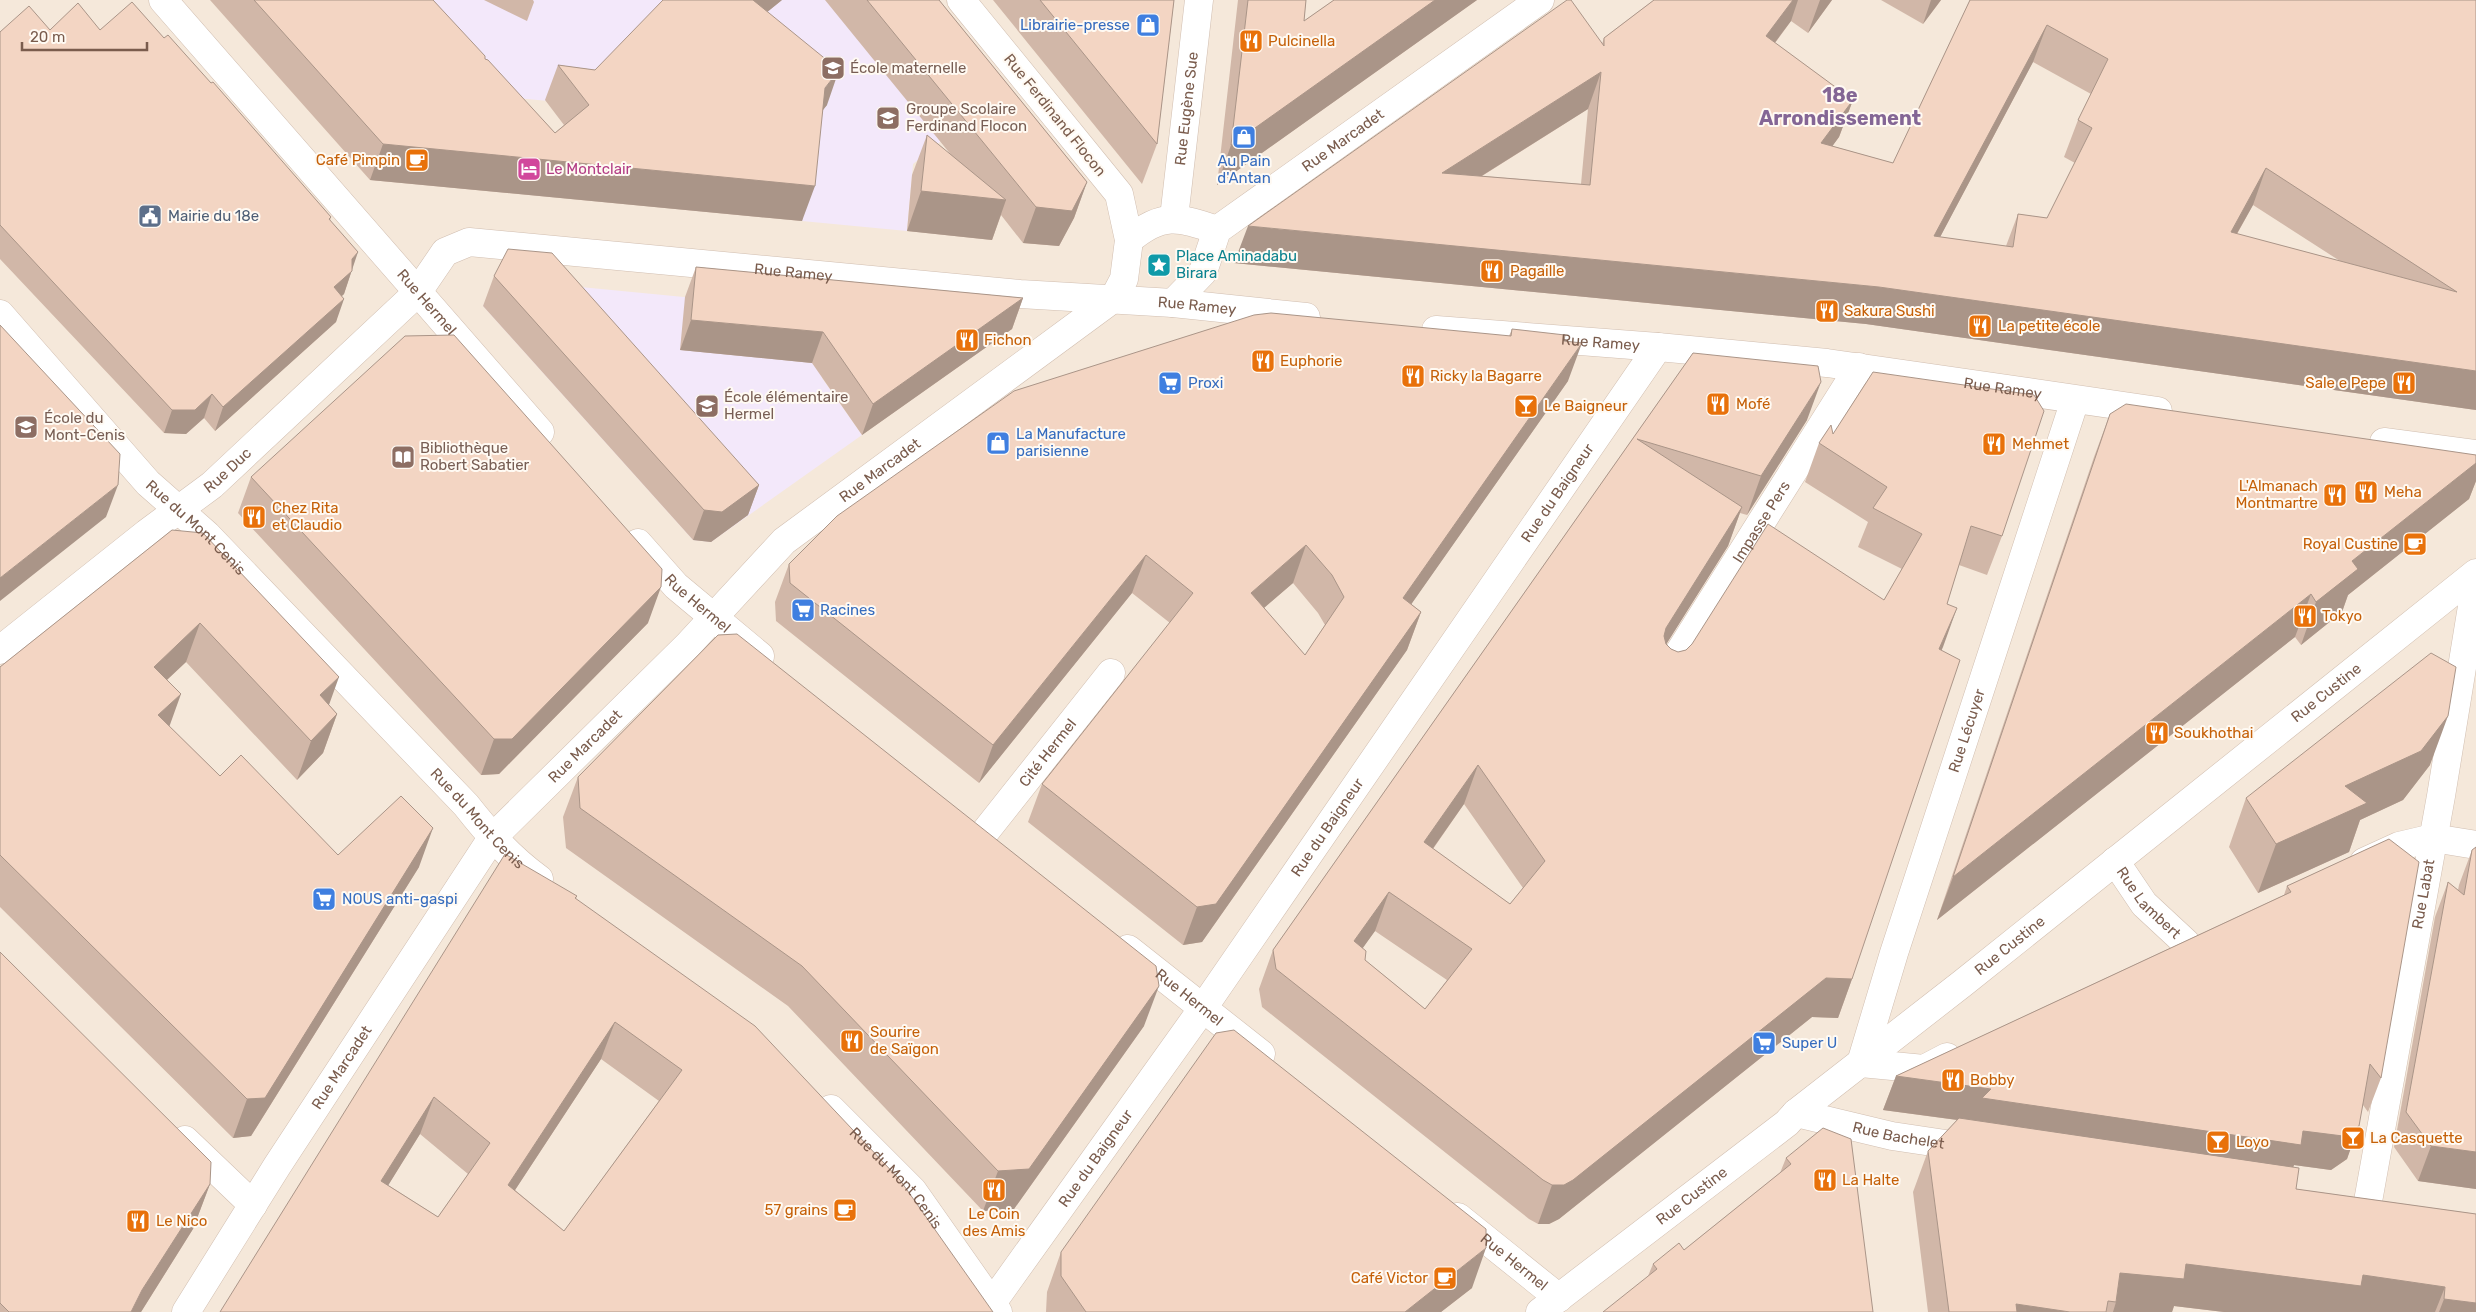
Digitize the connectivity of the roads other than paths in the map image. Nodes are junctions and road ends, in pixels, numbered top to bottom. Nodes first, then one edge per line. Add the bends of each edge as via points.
1 (163, 0) edge
2 (961, 0) edge
3 (1198, 0) edge
4 (1540, 0) edge
5 (1174, 218) junction
6 (1217, 230) junction
7 (1129, 240) junction
8 (417, 293) junction
9 (1114, 298) junction
10 (1173, 303) junction
11 (0, 314) edge
12 (1329, 320) edge
13 (1415, 328) edge
14 (1658, 347) junction
15 (1859, 367) junction
16 (2076, 400) junction
17 (2183, 415) edge
18 (2358, 438) edge
19 (558, 452) edge
20 (2476, 454) edge
21 (179, 511) junction
22 (624, 527) edge
23 (2476, 573) edge
24 (2476, 582) edge
25 (713, 618) junction
26 (0, 650) edge
27 (781, 673) edge
28 (1111, 673) dead end
29 (1665, 675) edge
30 (962, 814) edge
31 (492, 838) junction
32 (2433, 838) junction
33 (2476, 845) edge
34 (2115, 861) junction
35 (2345, 870) edge
36 (556, 892) edge
37 (2212, 930) edge
38 (1109, 933) edge
39 (2186, 942) junction
40 (2160, 955) edge
41 (1203, 1008) junction
42 (1974, 1045) edge
43 (1861, 1063) junction
44 (1280, 1070) edge
45 (810, 1088) edge
46 (1796, 1113) junction
47 (166, 1121) edge
48 (2001, 1152) edge
49 (1441, 1203) edge
50 (253, 1205) junction
51 (2394, 1211) edge
52 (1549, 1305) edge
53 (995, 1308) edge
54 (186, 1312) edge

1 - 8 street, Rue Hermel
2 - 7 street, Rue Ferdinand Flocon via 1119,194
3 - 5 street, Rue Eugène Sue
4 - 6 street, Rue Marcadet
5 - 6 street
5 - 7 street via 1146,226
6 - 10 street via 1203,272
7 - 9 street via 1124,279
8 - 9 street, Rue Ramey via 445,252 469,242 1020,294
8 - 19 street, Rue Hermel
8 - 21 street, Rue Duc via 212,485
9 - 10 street, Rue Ramey
9 - 25 street, Rue Marcadet via 784,541
10 - 12 street, Rue Ramey
11 - 21 street, Rue du Mont Cenis via 148,483
13 - 14 street, Rue Ramey
14 - 15 street, Rue Ramey
14 - 41 street, Rue du Baigneur
15 - 16 street, Rue Ramey
15 - 29 street, Impasse Pers
16 - 17 street, Rue Ramey
16 - 43 street, Rue Lécuyer via 1894,953
18 - 20 street
21 - 26 street, Rue Duc
21 - 31 street, Rue du Mont Cenis via 207,535 459,798
22 - 25 street, Rue Hermel via 676,586
23 - 34 street, Rue Custine
24 - 32 street, Rue Labat
25 - 27 street, Rue Hermel
25 - 31 street, Rue Marcadet
28 - 30 street, Cité Hermel via 993,838
31 - 36 street, Rue du Mont Cenis via 517,863
31 - 50 street, Rue Marcadet
32 - 33 street
32 - 35 street via 2399,846
32 - 51 street, Rue Labat via 2356,1206
34 - 39 street, Rue Lambert via 2144,904
34 - 43 street, Rue Custine
37 - 39 street, Rue Lambert
38 - 41 street, Rue Hermel
39 - 40 street, Rue Lambert
41 - 44 street, Rue Hermel
41 - 53 street, Rue du Baigneur
42 - 43 street via 1924,1069
43 - 46 street, Rue Custine
45 - 53 street, Rue du Mont Cenis via 913,1191
46 - 48 street, Rue Bachelet via 1892,1136
46 - 52 street, Rue Custine
47 - 50 street
49 - 52 street, Rue Hermel
50 - 54 street, Rue Marcadet

